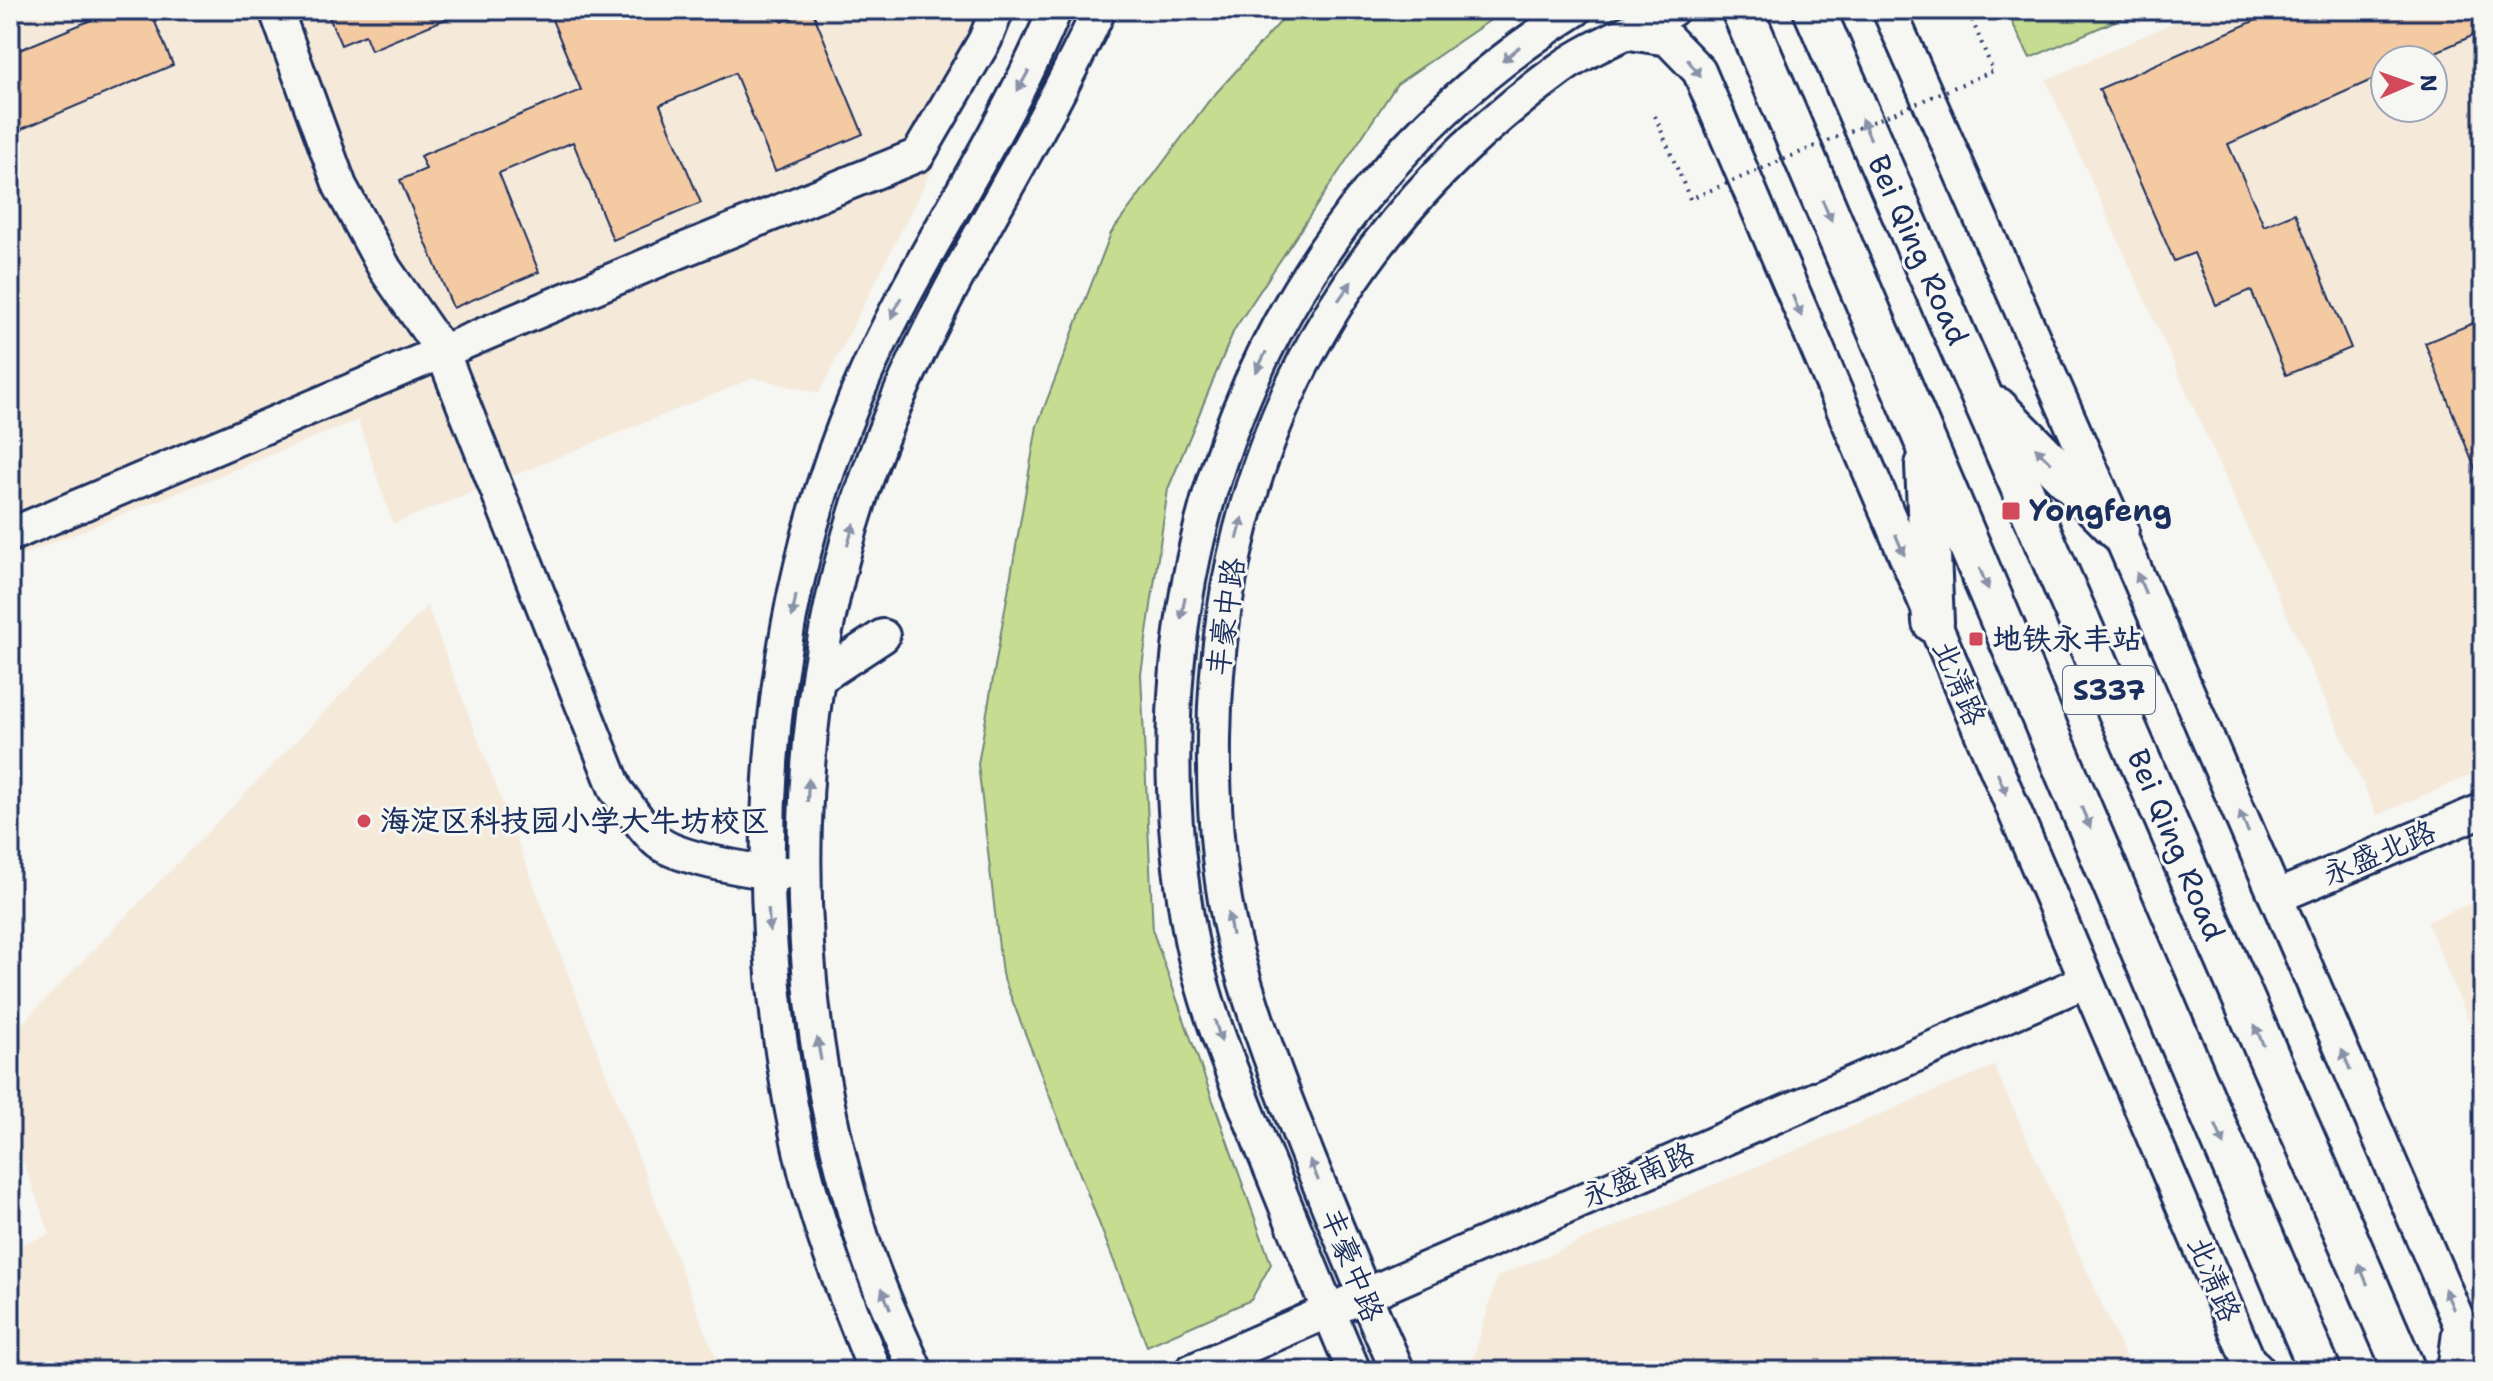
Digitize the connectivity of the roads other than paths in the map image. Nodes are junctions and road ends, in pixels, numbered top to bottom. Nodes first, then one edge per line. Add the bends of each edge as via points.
1 (276, 10) edge
2 (997, 10) edge
3 (1055, 10) edge
4 (1099, 10) edge
5 (1575, 10) edge
6 (1672, 10) edge
7 (1742, 10) edge
8 (1814, 10) edge
9 (1889, 10) edge
10 (1630, 33) junction
11 (442, 351) junction
12 (1980, 391) junction
13 (1925, 441) junction
14 (2118, 530) junction
15 (10, 535) edge
16 (1933, 622) junction
17 (883, 636) dead end
18 (819, 678) junction
19 (2483, 810) edge
20 (803, 872) junction
21 (766, 873) junction
22 (2276, 897) junction
23 (2086, 981) junction
24 (1363, 1295) junction
25 (1328, 1310) junction
26 (2460, 1352) edge
27 (2253, 1370) edge
28 (875, 1371) edge
29 (916, 1371) edge
30 (1191, 1371) edge
31 (1354, 1371) edge
32 (1398, 1371) edge
33 (2320, 1371) edge
34 (2405, 1371) edge
35 (2480, 1371) edge

1 - 11 street via 340,186 385,269
2 - 11 street via 918,155
3 -> 21 street via 1034,61 904,292 856,396 821,496 781,687
18 -> 4 street via 832,590 888,422 975,239 1066,83
5 -> 25 street, 丰豪中路 via 1527,41 1439,118 1369,192 1331,242 1293,300 1236,414 1210,482 1193,551 1173,709 1179,859 1192,943 1224,1053
6 - 10 street, 丰豪中路
7 -> 13 main road, S337
12 -> 8 main road, Bei Qing Road / S337
9 - 14 street
10 -> 16 street, 北清路 via 1668,39 1699,71
24 -> 10 street, 丰豪中路 via 1260,1034 1233,940 1217,851 1214,769 1215,675 1224,599 1264,450 1293,378 1324,320 1359,271 1448,164 1508,110 1564,66
11 - 15 street
11 - 21 street via 616,790 660,843
14 -> 12 main road
34 -> 12 main road, Bei Qing Road / S337
13 - 16 main road
13 -> 33 main road, S337
22 -> 14 street
16 -> 23 street, 北清路
17 - 18 street
20 -> 18 street
19 - 22 street, 永盛北路
20 - 21 street
29 -> 20 street via 864,1247 837,1147 813,1014
21 -> 28 street via 775,1015 796,1135 828,1249
26 -> 22 street
23 - 24 street, 永盛南路
23 - 27 street, 北清路
24 - 25 street, 永盛南路
24 - 32 street, 丰豪中路
25 - 30 street, 永盛南路
25 - 31 street, 丰豪中路
26 - 35 street

